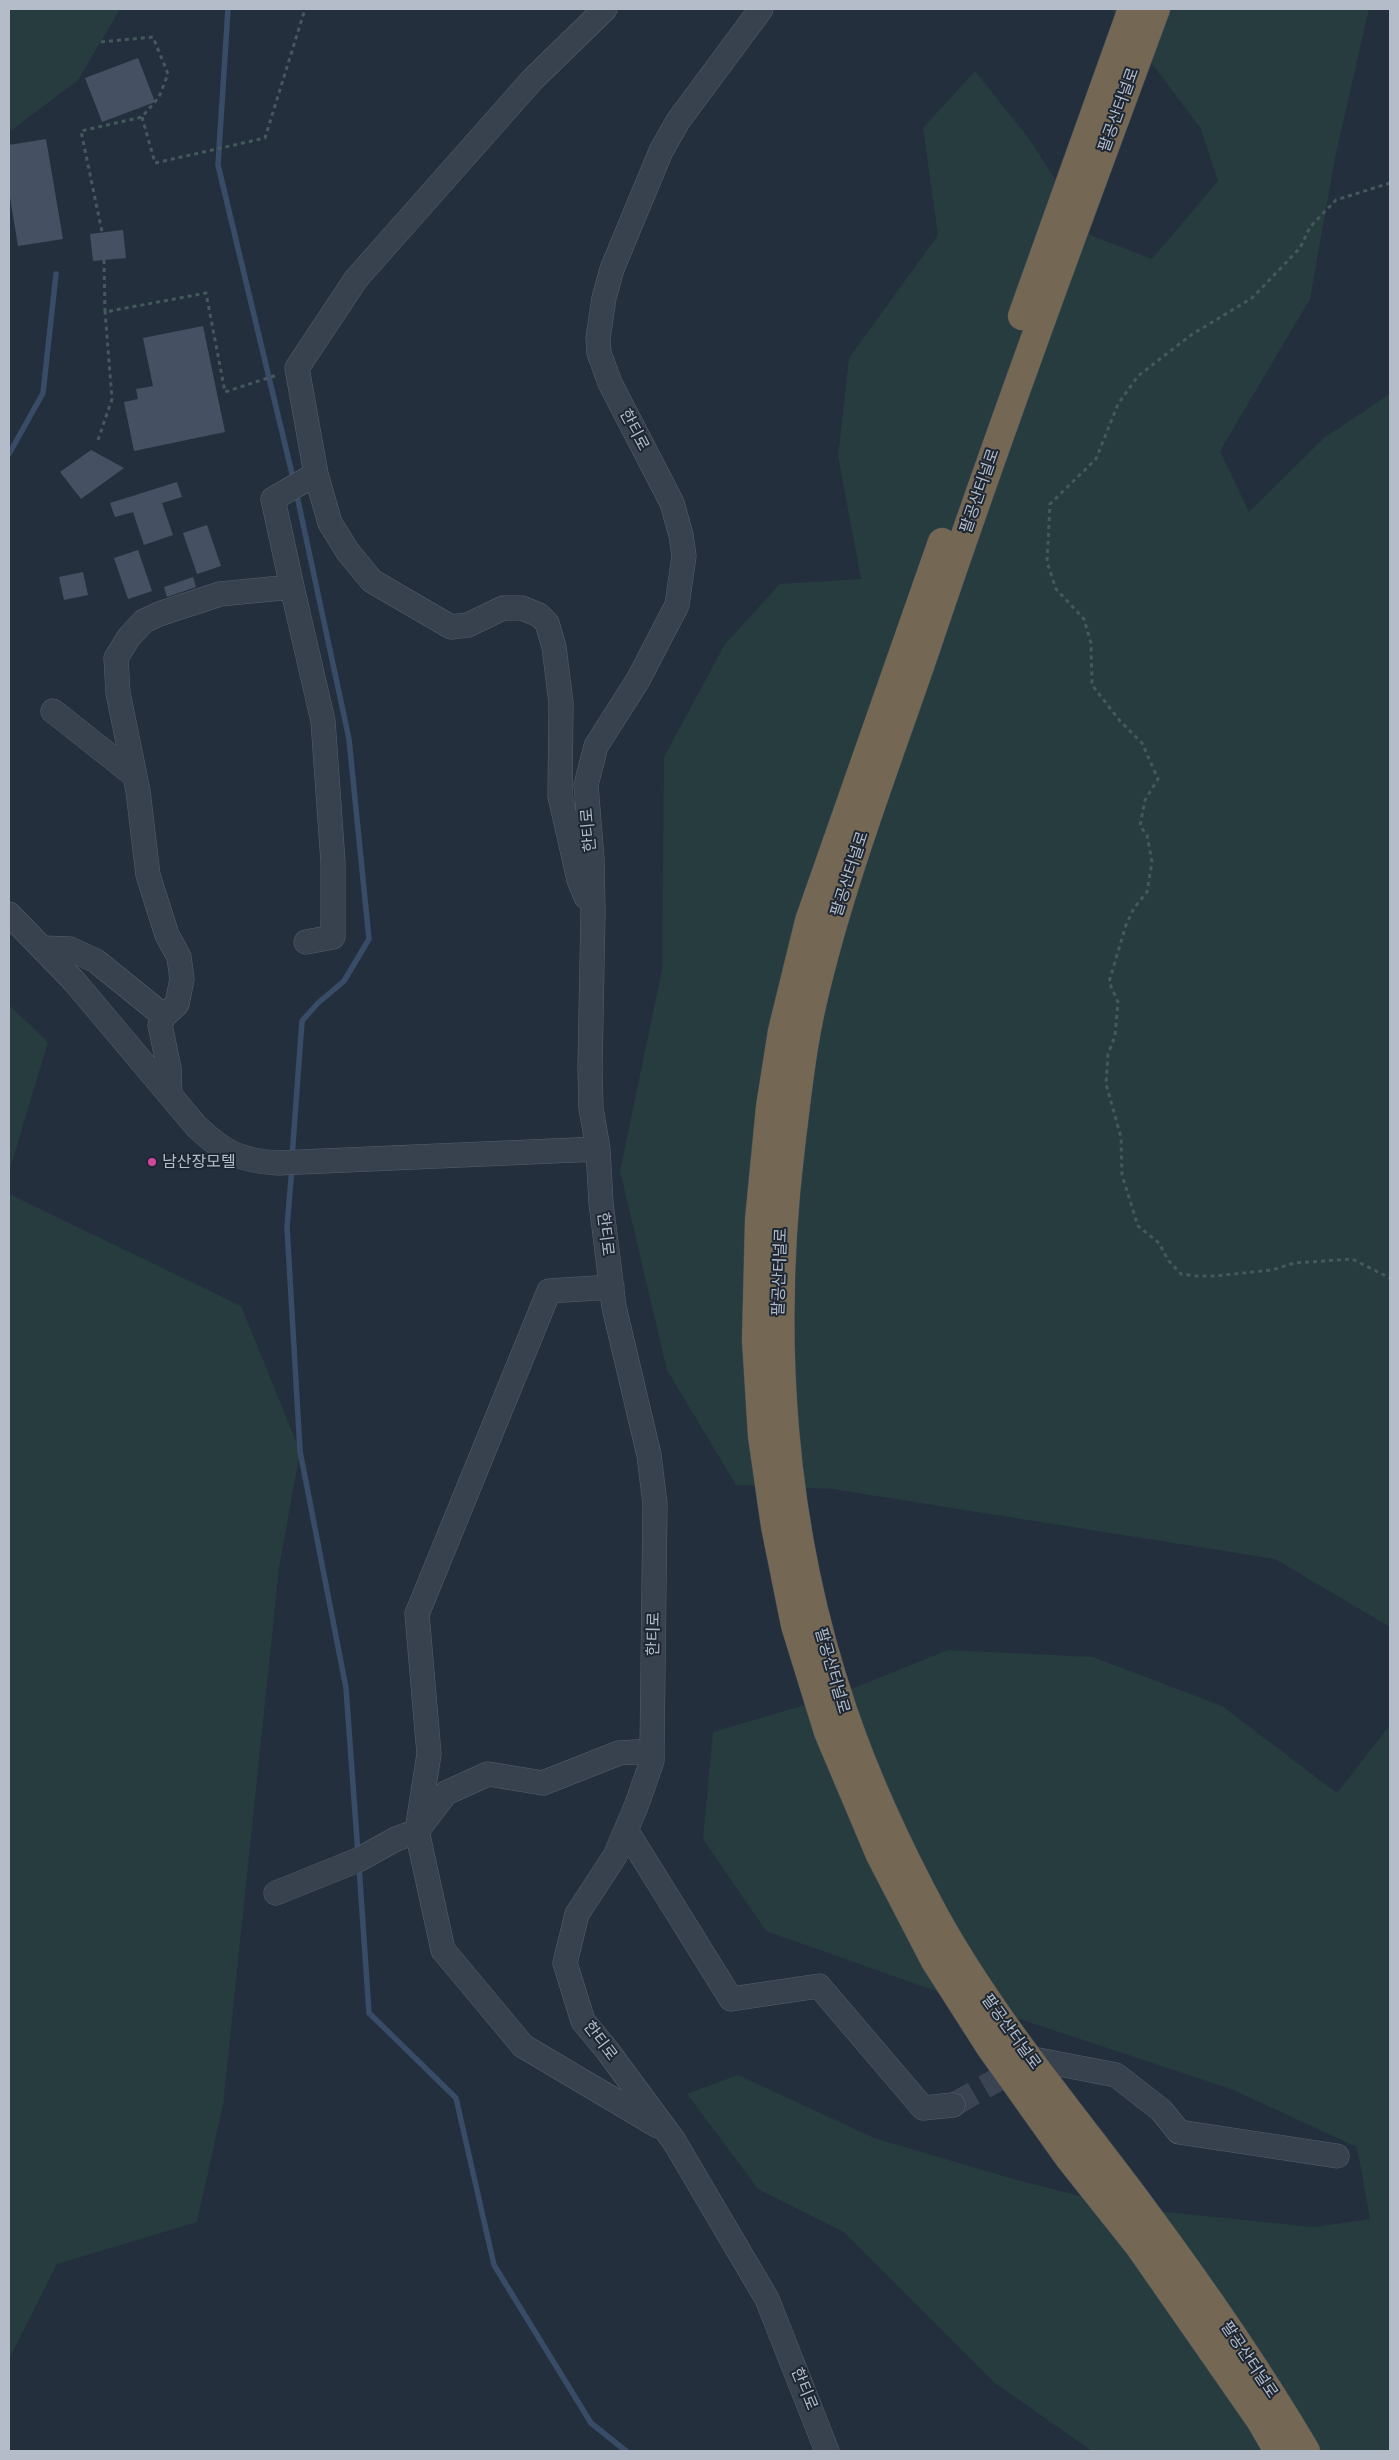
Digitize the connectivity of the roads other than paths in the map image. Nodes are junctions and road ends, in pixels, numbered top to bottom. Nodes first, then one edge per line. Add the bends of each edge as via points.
1 (604, 9) edge
2 (761, 9) edge
3 (1132, 9) edge
4 (1156, 9) edge
5 (316, 474) junction
6 (292, 588) junction
7 (53, 711) dead end
8 (134, 776) junction
9 (593, 912) junction
10 (9, 914) edge
11 (306, 942) dead end
12 (44, 948) junction
13 (164, 1016) junction
14 (170, 1095) junction
15 (598, 1149) junction
16 (612, 1287) junction
17 (652, 1751) junction
18 (626, 1830) junction
19 (418, 1831) junction
20 (276, 1893) dead end
21 (1033, 2059) tunnel mouth
22 (953, 2105) tunnel mouth
23 (666, 2131) junction
24 (1337, 2156) dead end
25 (827, 2451) edge
26 (1278, 2451) edge
27 (1306, 2451) edge

1 - 5 street via 533,79 356,279 297,368
2 - 9 street, 한티로 via 678,121 661,151 612,269 604,298 598,338 603,367 672,503 684,556 679,597 670,623 596,746 591,761 586,785
3 - 26 highway, 팔공산터널로 via 808,921 782,1031 770,1107 759,1220 756,1340 762,1436 775,1526 796,1625 828,1732 880,1855 935,1961 990,2047 1069,2158 1139,2246
4 - 27 highway, 팔공산터널로 via 1016,388 837,910 811,1006 782,1218 778,1326 782,1417 813,1606 841,1707 864,1766 935,1916 975,1983 1204,2294 1274,2396
5 - 6 street via 273,499
5 - 9 street via 330,523 372,581 451,628 468,626 503,608 522,608 539,615 547,623 554,647 561,703 560,796 579,880
6 - 8 street via 220,594 144,621 128,637 116,658 115,667
6 - 11 street via 323,722 333,862 332,937
7 - 8 street
8 - 13 street via 148,875 167,935 179,957 182,979 177,1004
9 - 15 street, 한티로 via 590,1069 591,1108
10 - 12 street
12 - 13 street via 70,950 96,961
12 - 14 street
13 - 14 street via 160,1025 169,1068
14 - 15 street via 196,1126 222,1148 241,1158 267,1162
15 - 16 street, 한티로
16 - 17 street, 한티로 via 648,1455 655,1504
16 - 19 street via 549,1291 417,1614 428,1754
17 - 18 street, 한티로 via 652,1761
17 - 19 street via 619,1753 542,1782 488,1774 446,1794
18 - 22 street via 731,1998 818,1986 923,2108
18 - 23 street, 한티로 via 614,1856 577,1914 565,1963 583,2021
19 - 20 street via 396,1838 358,1860
19 - 23 street via 443,1950 480,1995 523,2046
21 - 24 street via 1116,2075 1161,2110 1179,2132
23 - 25 street, 한티로 via 767,2298

